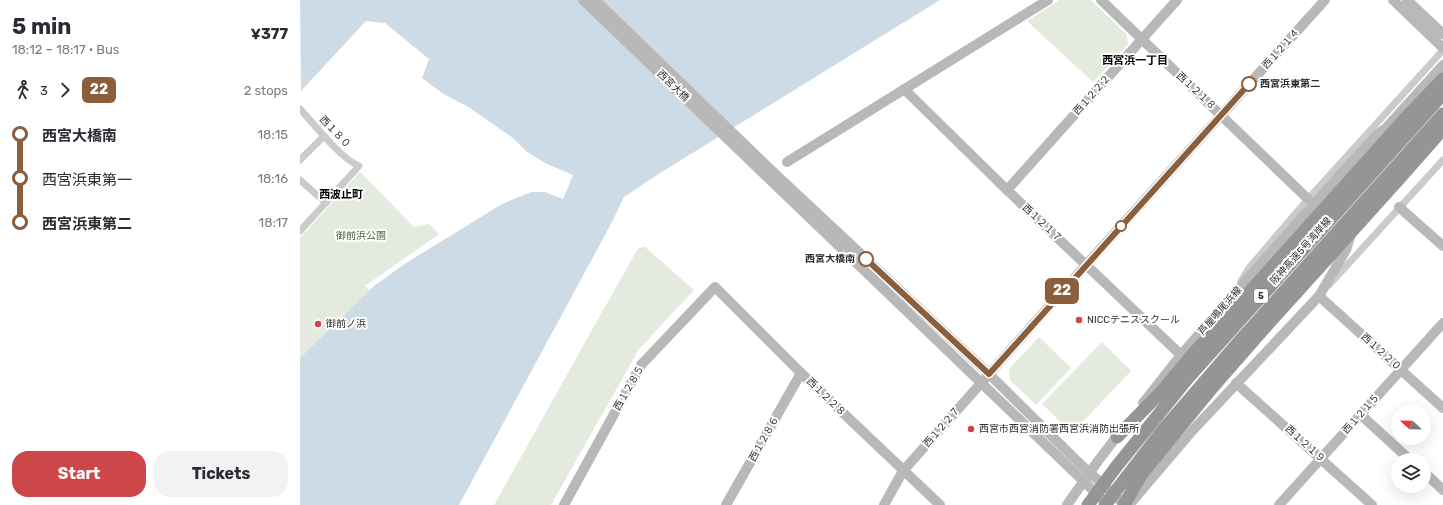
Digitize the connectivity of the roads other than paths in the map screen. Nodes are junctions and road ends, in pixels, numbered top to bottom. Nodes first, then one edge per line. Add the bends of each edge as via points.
1 (583, 0) edge
2 (595, 0) edge
3 (1048, 0) edge
4 (1101, 0) edge
5 (1177, 0) edge
6 (1325, 0) edge
7 (1392, 0) edge
8 (1407, 0) edge
9 (1443, 34) edge
10 (1142, 40) junction
11 (1443, 49) edge
12 (1443, 65) edge
13 (1443, 79) edge
14 (904, 89) junction
15 (1443, 94) edge
16 (302, 114) edge
17 (1443, 114) edge
18 (1221, 115) junction
19 (1389, 124) junction
20 (1443, 129) edge
21 (324, 136) junction
22 (300, 160) edge
23 (1443, 160) edge
24 (787, 162) dead end
25 (765, 169) junction
26 (300, 180) edge
27 (1007, 190) junction
28 (1308, 199) junction
29 (326, 203) junction
30 (1399, 207) junction
31 (300, 231) edge
32 (1443, 246) edge
33 (1086, 265) junction
34 (715, 287) joint
35 (1233, 296) junction
36 (1319, 296) junction
37 (1443, 323) edge
38 (1180, 356) junction
39 (1401, 369) junction
40 (801, 373) junction
41 (989, 374) junction
42 (981, 383) junction
43 (1236, 383) junction
44 (1443, 408) edge
45 (1361, 415) junction
46 (1117, 436) junction
47 (1402, 453) edge
48 (1322, 459) junction
49 (903, 471) junction
50 (1090, 472) junction
51 (1431, 479) edge
52 (1083, 481) junction
53 (1443, 490) edge
54 (564, 505) edge
55 (726, 505) edge
56 (884, 505) edge
57 (940, 505) edge
58 (1067, 505) edge
59 (1088, 505) edge
60 (1106, 505) edge
61 (1126, 505) edge
62 (1279, 505) edge
63 (1372, 505) edge

1 - 25 street, 西宮大橋
2 - 25 street, 西宮大橋
3 - 14 street
4 - 10 street, 西１２１８
5 - 10 street, 西１２２２
6 - 18 street, 西１２１４
7 - 11 street
8 - 9 street
10 - 18 street, 西１２１８
10 - 27 street, 西１２２２
11 - 28 street
12 - 19 street, 芦屋鳴尾浜線
13 - 46 highway, 5, bridge via 1163,390
14 - 24 street
14 - 27 street, 西１２１７
15 - 59 highway, 阪神高速5号湾岸線 / 5, bridge via 1188,378
16 - 21 street, 西１８０
17 - 60 highway, 阪神高速5号湾岸線 / 5, bridge via 1232,349 1162,431
18 - 28 street, 西１２１８
18 - 33 street, 西１２１４
19 - 35 street, 芦屋鳴尾浜線 via 1347,167
19 - 36 street, 芦屋鳴尾浜線 via 1378,146 1346,250
20 - 61 highway, 5, bridge via 1260,333 1170,439 1141,475
21 - 22 street
21 - 29 street, 西１８０ via 352,163 359,166
23 - 30 street
25 - 41 street
25 - 42 street
26 - 29 street
27 - 33 street, 西１２１７
28 - 35 street via 1248,268
29 - 31 street
30 - 32 street
30 - 36 street
33 - 38 street, 西１２１７
33 - 41 street, 西１２１４
34 - 40 street, 西１２２８
34 - 54 street, 西１２８５ via 641,365
35 - 38 street, 芦屋鳴尾浜線
36 - 39 street, 西１２２０
36 - 43 street, 芦屋鳴尾浜線
37 - 39 street, 西１２１５
38 - 46 street, 芦屋鳴尾浜線
39 - 44 street, 西１２２０
39 - 45 street, 西１２１５
40 - 49 street, 西１２２８
40 - 55 street, 西１２８６
41 - 42 street, 西１２１４
41 - 50 street
42 - 49 street, 西１２２７
42 - 52 street
43 - 48 street, 西１２１９
43 - 61 street, 芦屋鳴尾浜線
45 - 47 street
45 - 48 street, 西１２１５
46 - 50 street, 芦屋鳴尾浜線
48 - 62 street, 西１２１５
48 - 63 street, 西１２１９
49 - 56 street, 西１２２７
49 - 57 street, 西１２２８
50 - 52 street, 芦屋鳴尾浜線
50 - 61 street
51 - 53 street
52 - 58 street, 芦屋鳴尾浜線
52 - 60 street

